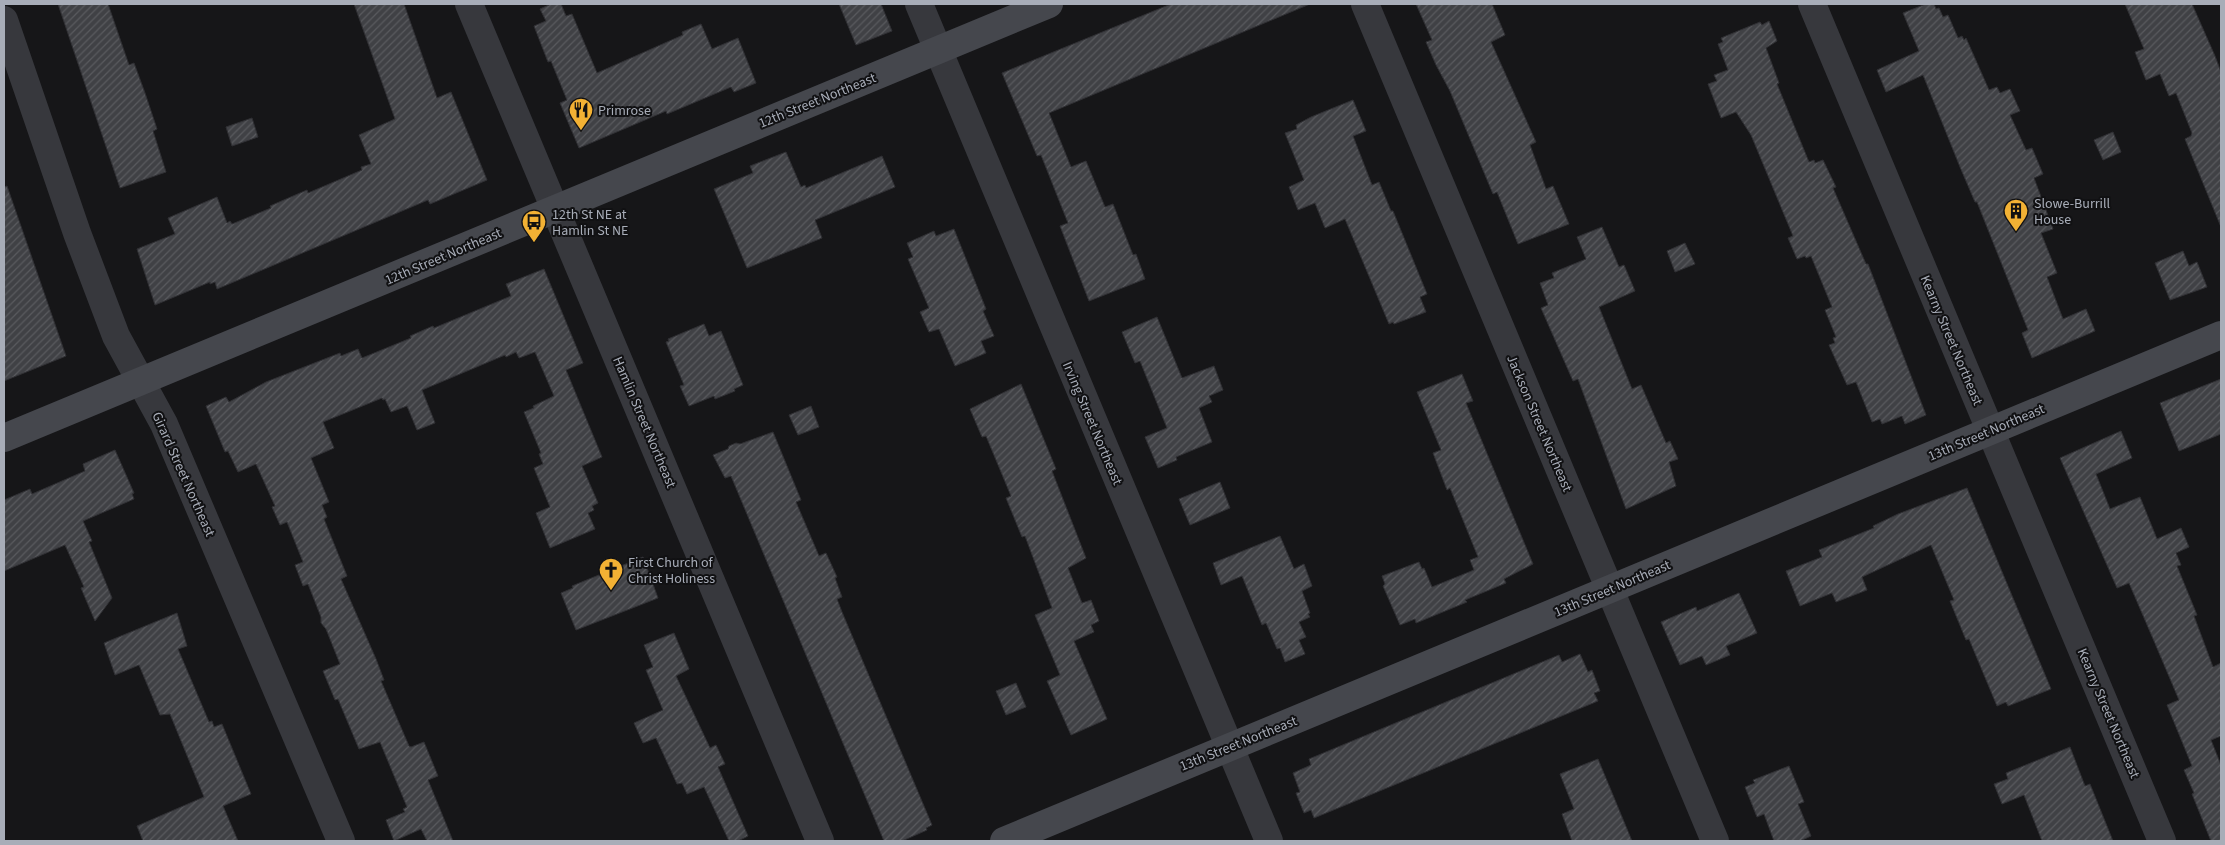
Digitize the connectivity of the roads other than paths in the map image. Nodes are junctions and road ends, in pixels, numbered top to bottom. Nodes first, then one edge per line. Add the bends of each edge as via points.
1 (470, 4) edge
2 (919, 4) edge
3 (1049, 4) edge
4 (1365, 4) edge
5 (1812, 4) edge
6 (4, 20) edge
7 (938, 50) junction
8 (556, 209) junction
9 (2221, 335) edge
10 (140, 382) junction
11 (1990, 431) junction
12 (4, 438) edge
13 (1610, 590) junction
14 (1229, 747) junction
15 (341, 841) edge
16 (820, 841) edge
17 (1004, 841) edge
18 (1268, 841) edge
19 (1715, 841) edge
20 (2162, 841) edge

1 - 8 street, Hamlin Street Northeast
2 - 7 street, Irving Street Northeast
3 - 7 street, 12th Street Northeast
4 - 13 street, Jackson Street Northeast
5 - 11 street, Kearny Street Northeast
6 - 10 street, Girard Street Northeast via 77,233 116,336
7 - 8 street, 12th Street Northeast
7 - 14 street, Irving Street Northeast
8 - 10 street, 12th Street Northeast
8 - 16 street, Hamlin Street Northeast
9 - 11 street, 13th Street Northeast
10 - 12 street, 12th Street Northeast
10 - 15 street, Girard Street Northeast via 164,424
11 - 13 street, 13th Street Northeast
11 - 20 street, Kearny Street Northeast
13 - 14 street, 13th Street Northeast
13 - 19 street, Jackson Street Northeast
14 - 17 street, 13th Street Northeast
14 - 18 street, Irving Street Northeast

